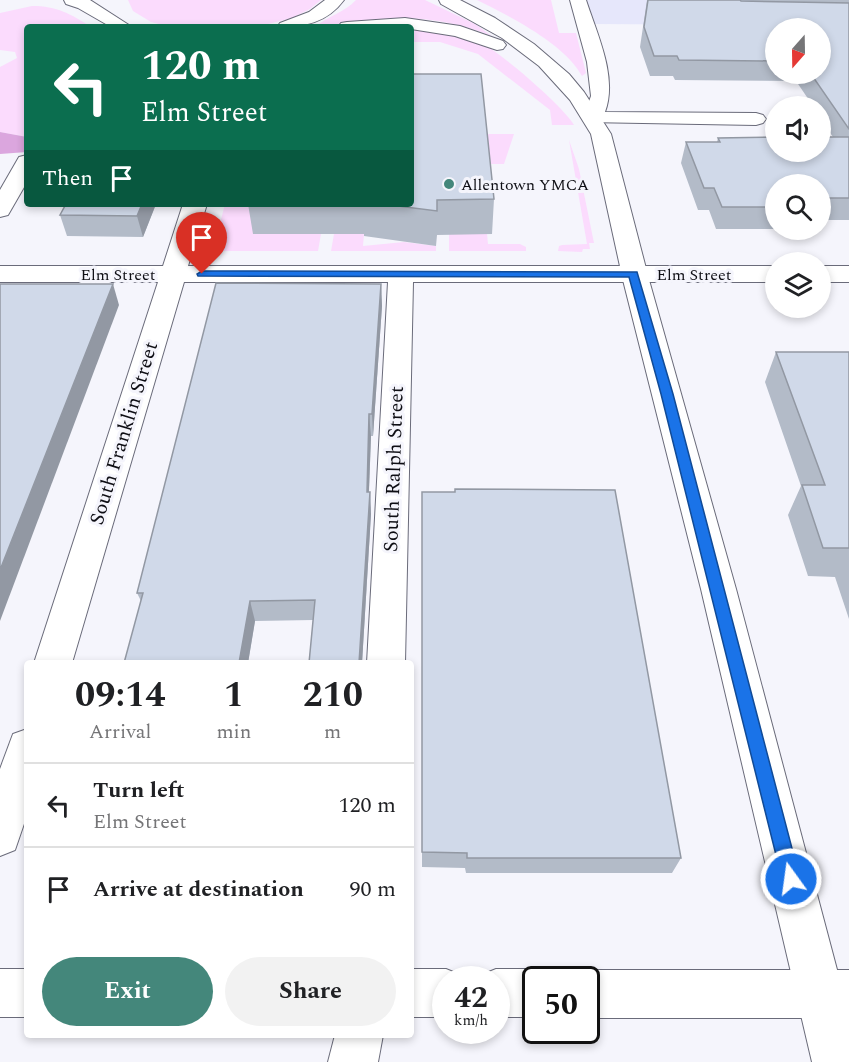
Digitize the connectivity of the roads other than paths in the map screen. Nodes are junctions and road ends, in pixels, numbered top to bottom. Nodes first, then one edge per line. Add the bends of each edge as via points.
1 (72, 0) edge
2 (336, 0) edge
3 (447, 0) edge
4 (578, 0) edge
5 (100, 7) edge
6 (120, 24) edge
7 (294, 24) edge
8 (377, 24) edge
9 (566, 82) junction
10 (593, 118) junction
11 (756, 119) dead end
12 (24, 167) edge
13 (194, 207) edge
14 (0, 210) edge
15 (0, 274) edge
16 (172, 274) junction
17 (401, 274) junction
18 (634, 274) junction
19 (765, 274) edge
20 (831, 274) edge
21 (849, 274) edge
22 (54, 660) edge
23 (386, 660) edge
24 (24, 757) edge
25 (0, 835) edge
26 (0, 993) edge
27 (24, 993) edge
28 (414, 993) edge
29 (432, 993) edge
30 (600, 993) edge
31 (835, 994) edge
32 (358, 1038) edge
33 (353, 1062) edge
34 (837, 1062) edge

1 - 5 main road
2 - 7 main road via 315,16
3 - 9 main road via 515,38
4 - 10 main road via 596,62 601,96
5 - 6 main road
8 - 9 main road via 398,22 452,28 504,48
9 - 10 main road
10 - 11 main road
10 - 18 main road via 608,159
12 - 14 main road
13 - 16 main road, South Franklin Street
15 - 16 main road, Elm Street
16 - 17 main road, Elm Street
16 - 22 main road, South Franklin Street
17 - 18 main road, Elm Street
17 - 23 main road, South Ralph Street
18 - 19 main road, Elm Street
18 - 31 main road
20 - 21 main road
24 - 25 main road
26 - 27 main road
28 - 29 main road
30 - 31 main road
31 - 34 main road
32 - 33 main road

